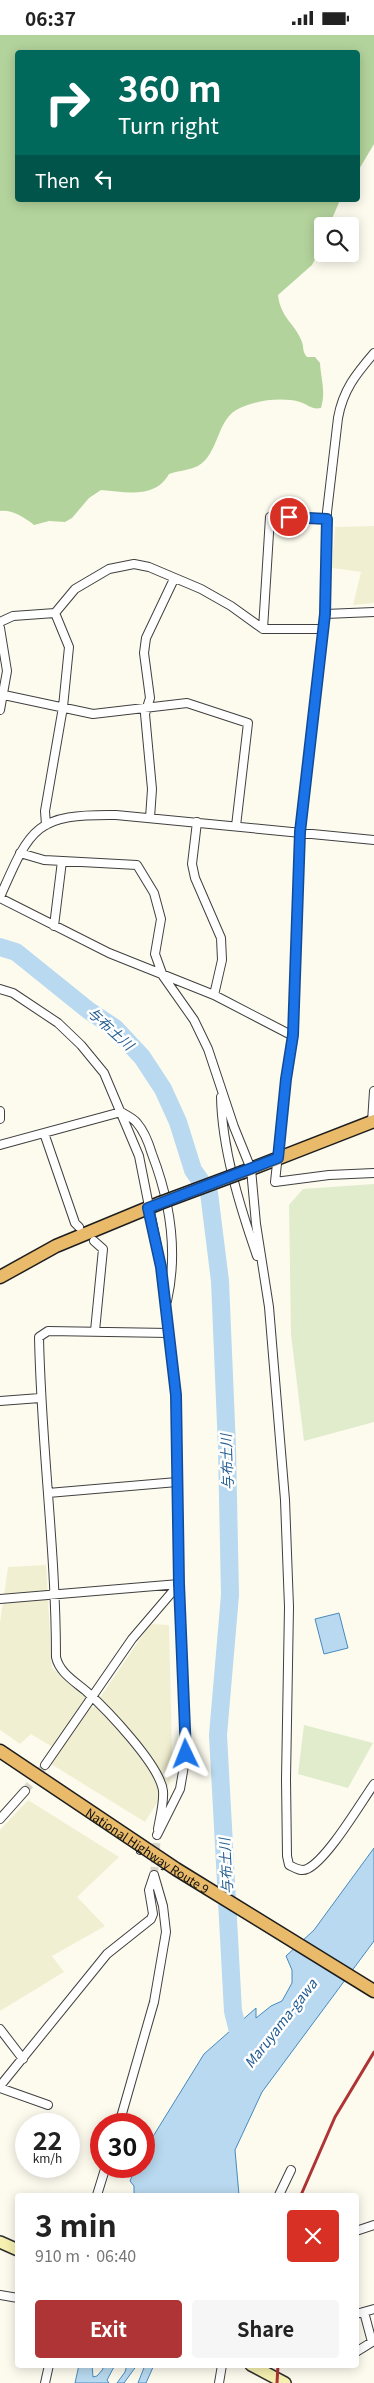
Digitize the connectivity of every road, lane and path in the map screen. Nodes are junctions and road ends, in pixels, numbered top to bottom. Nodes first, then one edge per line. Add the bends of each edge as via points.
1 (374, 353) edge
2 (327, 519) junction
3 (174, 579) junction
4 (374, 612) edge
5 (55, 613) junction
6 (325, 614) junction
7 (0, 622) edge
8 (0, 627) edge
9 (263, 629) junction
10 (323, 629) junction
11 (4, 695) junction
12 (63, 707) junction
13 (148, 707) junction
14 (0, 710) edge
15 (150, 818) junction
16 (197, 822) junction
17 (46, 825) junction
18 (236, 826) junction
19 (300, 832) junction
20 (374, 840) edge
21 (20, 853) junction
22 (62, 861) junction
23 (0, 898) edge
24 (54, 927) junction
25 (163, 975) junction
26 (0, 989) edge
27 (214, 995) junction
28 (293, 1035) junction
29 (220, 1088) junction
30 (374, 1091) edge
31 (0, 1111) edge
32 (121, 1112) junction
33 (0, 1119) edge
34 (373, 1122) edge
35 (44, 1133) junction
36 (0, 1145) edge
37 (278, 1158) junction
38 (247, 1170) junction
39 (374, 1173) edge
40 (154, 1205) junction
41 (79, 1227) dead end
42 (94, 1241) dead end
43 (263, 1274) junction
44 (0, 1277) edge
45 (165, 1307) junction
46 (95, 1331) junction
47 (169, 1333) junction
48 (40, 1397) junction
49 (0, 1401) edge
50 (177, 1482) junction
51 (48, 1493) junction
52 (179, 1584) junction
53 (56, 1595) junction
54 (0, 1599) edge
55 (93, 1698) junction
56 (0, 1751) edge
57 (45, 1765) tunnel mouth
58 (374, 1785) edge
59 (25, 1791) tunnel mouth
60 (0, 1819) edge
61 (374, 1991) edge
62 (0, 2029) edge
63 (23, 2059) junction
64 (0, 2087) edge
65 (48, 2105) dead end
66 (122, 2113) edge
67 (291, 2170) dead end
68 (102, 2178) edge
69 (98, 2193) edge
70 (280, 2193) edge
71 (374, 2225) edge
72 (359, 2230) edge
73 (0, 2242) edge
74 (15, 2250) edge
75 (0, 2295) edge
76 (15, 2298) edge
77 (374, 2309) edge
78 (360, 2313) edge
79 (359, 2350) edge
80 (48, 2368) edge
81 (222, 2368) edge
82 (257, 2368) edge
83 (44, 2383) edge
84 (219, 2383) edge
85 (285, 2383) edge

1 - 2 street via 352,378 341,403
2 - 6 street
2 - 9 street via 270,517
3 - 5 street via 142,565 109,569 76,589
3 - 9 street via 202,589
3 - 13 street via 146,638
4 - 6 street
5 - 7 street via 13,616
5 - 12 street via 69,647
6 - 10 street
8 - 11 street via 7,671
9 - 10 street
10 - 19 street
11 - 12 street
11 - 14 street
12 - 13 street via 93,714
12 - 17 street via 45,811
13 - 15 street via 152,789
13 - 18 street via 187,703 248,723
15 - 16 street
15 - 17 street via 79,814
16 - 18 street
16 - 27 street via 192,864 220,938 222,960
17 - 21 street via 28,838
18 - 19 street
19 - 20 street
19 - 28 street
21 - 22 street
21 - 23 street
22 - 24 street
22 - 25 street via 137,865 154,893 161,919 155,954
23 - 24 street
24 - 25 street
25 - 27 street
25 - 29 street via 194,1020 208,1049
26 - 32 street via 35,1007 82,1045 104,1073
27 - 28 street
28 - 37 street
29 - 38 street
29 - 43 street via 221,1118 242,1213
30 - 34 street
31 - 33 street
32 - 35 street
32 - 40 street
32 - 45 street via 137,1123 162,1179 169,1211 172,1251 172,1277
34 - 37 highway
35 - 36 street
35 - 41 street
37 - 38 highway
37 - 39 street via 275,1182
38 - 40 highway, bridge
38 - 43 street
40 - 44 highway via 56,1246
40 - 45 street
42 - 46 street via 103,1249
43 - 58 street via 269,1307 285,1500 289,1607 287,1856 290,1865 307,1870 322,1858
45 - 47 street
46 - 47 street
46 - 48 street via 48,1331 39,1337
47 - 50 street via 176,1395
48 - 49 street
48 - 51 street
50 - 51 street
50 - 52 street
51 - 53 street
52 - 53 street
52 - 55 street via 132,1639
52 - 55 street via 186,1754 180,1789 157,1835 163,1793 160,1780 137,1745
53 - 54 street
53 - 55 street via 58,1667
55 - 57 street
56 - 61 highway, National Highway Route 9 via 176,1869
59 - 60 street
62 - 63 street
63 - 64 street
63 - 66 street via 107,1954 151,1919 154,1913 149,1891 154,1875 163,1905 166,1932 154,2002
64 - 65 street
67 - 70 street
68 - 69 street
71 - 72 street
73 - 74 main road
75 - 76 street
77 - 78 street
78 - 79 street via 372,2342
80 - 83 street
81 - 84 street
82 - 85 main road

